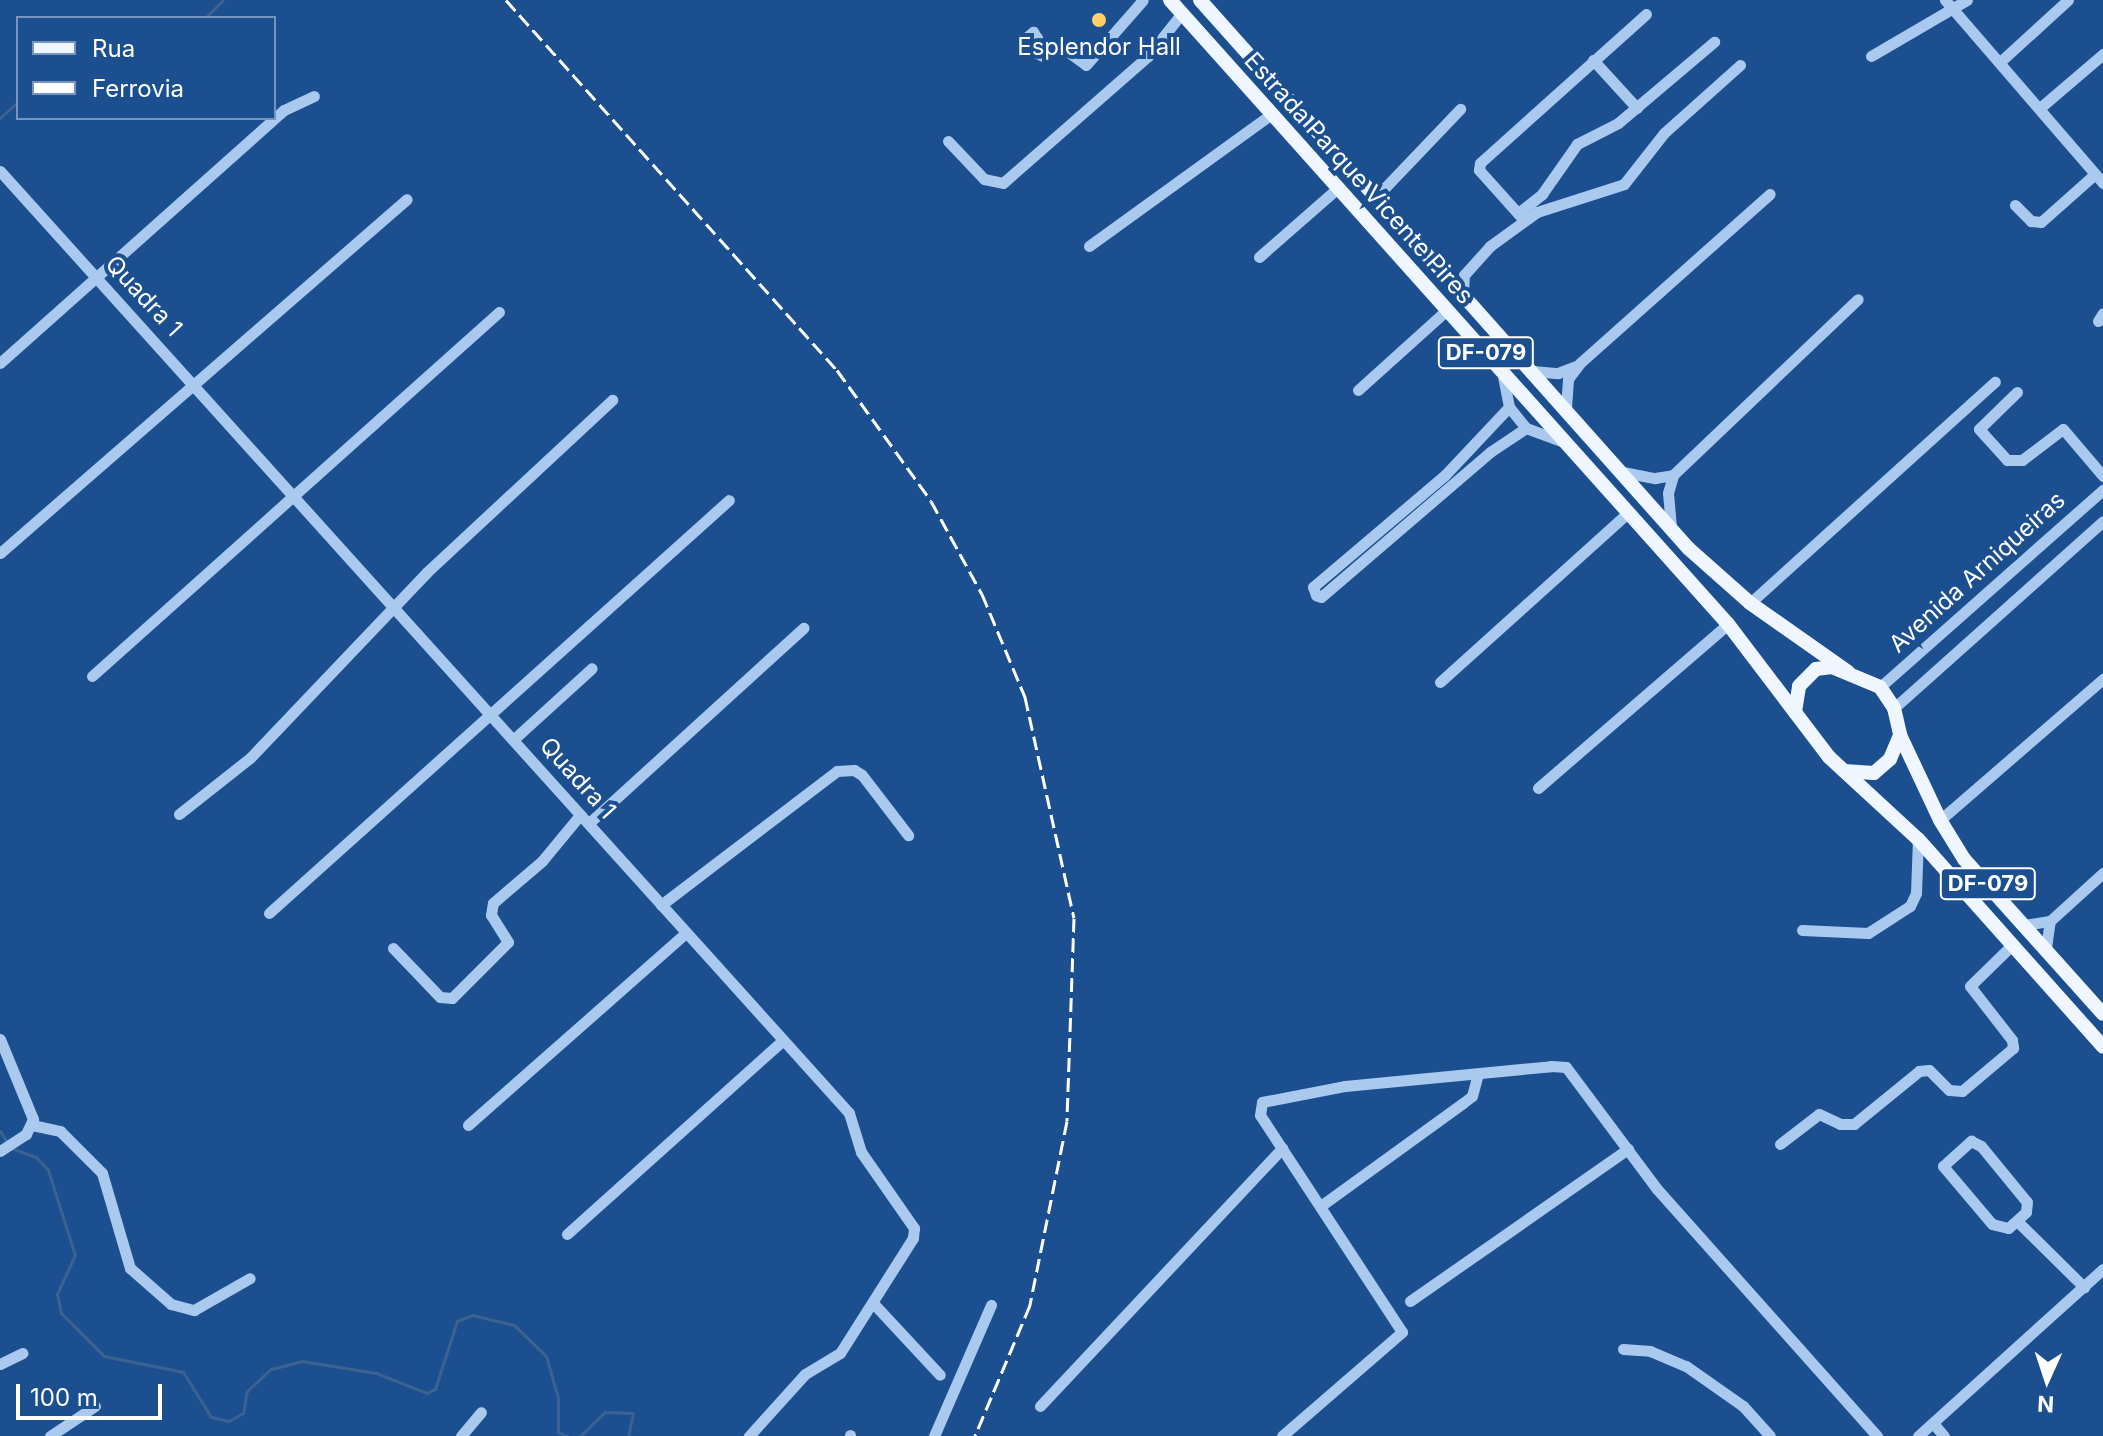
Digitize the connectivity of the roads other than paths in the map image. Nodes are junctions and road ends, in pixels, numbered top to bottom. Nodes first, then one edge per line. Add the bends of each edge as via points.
1 (1143, 0) edge
2 (1170, 0) edge
3 (1200, 0) edge
4 (1945, 0) edge
5 (1967, 0) edge
6 (2068, 0) edge
7 (1955, 11) junction
8 (1182, 13) junction
9 (1646, 14) dead end
10 (1021, 42) dead end
11 (1714, 42) dead end
12 (2103, 54) edge
13 (1871, 56) dead end
14 (1593, 60) junction
15 (2000, 62) junction
16 (1740, 65) dead end
17 (314, 96) dead end
18 (2041, 107) junction
19 (1637, 108) junction
20 (1460, 109) dead end
21 (1273, 113) junction
22 (276, 117) edge
23 (273, 120) edge
24 (948, 141) dead end
25 (1345, 162) junction
26 (0, 171) edge
27 (2099, 179) edge
28 (1362, 181) junction
29 (1338, 186) junction
30 (1770, 194) dead end
31 (1376, 197) junction
32 (407, 199) dead end
33 (2015, 205) dead end
34 (1520, 216) junction
35 (1089, 246) dead end
36 (1259, 257) dead end
37 (1471, 266) junction
38 (1440, 269) junction
39 (96, 279) junction
40 (1463, 292) junction
41 (1858, 299) dead end
42 (1447, 310) junction
43 (499, 312) dead end
44 (0, 363) edge
45 (1580, 363) junction
46 (1502, 371) junction
47 (1533, 371) junction
48 (194, 381) junction
49 (1995, 382) dead end
50 (1358, 390) dead end
51 (2017, 392) dead end
52 (612, 400) dead end
53 (1509, 407) junction
54 (1566, 408) junction
55 (1526, 428) junction
56 (1480, 442) junction
57 (1567, 443) junction
58 (1490, 452) junction
59 (1623, 472) junction
60 (1673, 475) junction
61 (2103, 476) edge
62 (1449, 480) junction
63 (2103, 490) edge
64 (292, 495) junction
65 (729, 500) dead end
66 (1628, 513) junction
67 (2103, 521) edge
68 (1394, 527) junction
69 (1671, 527) junction
70 (0, 553) edge
71 (1750, 603) junction
72 (391, 609) junction
73 (1728, 624) junction
74 (803, 628) dead end
75 (592, 668) dead end
76 (1848, 672) junction
77 (92, 676) dead end
78 (2103, 679) edge
79 (1440, 682) dead end
80 (1880, 687) junction
81 (1894, 708) junction
82 (490, 713) junction
83 (1795, 713) junction
84 (1900, 735) junction
85 (514, 739) junction
86 (1844, 771) junction
87 (1538, 788) dead end
88 (179, 814) dead end
89 (585, 819) junction
90 (1940, 820) junction
91 (908, 835) dead end
92 (1918, 839) junction
93 (2103, 873) edge
94 (661, 905) junction
95 (269, 913) dead end
96 (2050, 921) junction
97 (2024, 925) junction
98 (1802, 930) dead end
99 (686, 933) junction
100 (2012, 945) junction
101 (393, 948) dead end
102 (2046, 948) junction
103 (2103, 1014) edge
104 (0, 1039) edge
105 (783, 1040) junction
106 (2103, 1047) edge
107 (1478, 1074) junction
108 (468, 1125) dead end
109 (29, 1129) junction
110 (1780, 1144) dead end
111 (1282, 1148) junction
112 (1628, 1149) junction
113 (2, 1150) edge
114 (1322, 1205) junction
115 (2018, 1222) junction
116 (567, 1234) dead end
117 (2103, 1269) edge
118 (250, 1278) dead end
119 (2084, 1287) junction
120 (1410, 1301) dead end
121 (873, 1303) junction
122 (991, 1305) dead end
123 (1623, 1349) dead end
124 (23, 1353) dead end
125 (0, 1364) edge
126 (940, 1375) dead end
127 (95, 1406) dead end
128 (1040, 1406) dead end
129 (481, 1412) dead end
130 (1933, 1423) junction
131 (50, 1436) edge
132 (461, 1436) edge
133 (749, 1436) edge
134 (934, 1436) edge
135 (1282, 1436) edge
136 (1770, 1436) edge
137 (1877, 1436) edge
138 (1918, 1436) edge
139 (1944, 1436) edge

1 - 10 street via 1086,65 1060,46 1043,56 1032,51 1037,38 1033,32
2 - 8 main road, Estrada Parque Vicente Pires / DF-079
3 - 25 main road, Estrada Parque Vicente Pires / DF-079
4 - 7 street
5 - 7 street
6 - 15 street
7 - 13 street
7 - 15 street
8 - 21 main road, Estrada Parque Vicente Pires / DF-079
8 - 24 street via 1148,56 1003,183 984,179
9 - 14 street
11 - 19 street
12 - 18 street
14 - 19 street
14 - 34 street via 1480,163 1479,170
15 - 18 street
16 - 34 street via 1664,133 1624,184
17 - 22 street
18 - 27 street
19 - 34 street via 1607,132 1577,144
20 - 31 street
21 - 29 main road, Estrada Parque Vicente Pires / DF-079
21 - 35 street
23 - 39 street
25 - 28 main road, Estrada Parque Vicente Pires / DF-079
25 - 29 main road
26 - 39 street, Quadra 1
27 - 33 street via 2041,222 2031,221
28 - 29 main road
28 - 31 main road, Estrada Parque Vicente Pires / DF-079
29 - 36 street
29 - 42 main road, Estrada Parque Vicente Pires / DF-079
30 - 45 street
31 - 38 main road, Estrada Parque Vicente Pires / DF-079
32 - 48 street
34 - 37 street
37 - 38 street
37 - 40 street via 1461,282
38 - 40 main road, Estrada Parque Vicente Pires / DF-079
39 - 44 street
39 - 48 street, Quadra 1
40 - 47 main road, Estrada Parque Vicente Pires / DF-079
41 - 60 street
42 - 46 main road, Estrada Parque Vicente Pires / DF-079
42 - 50 street
43 - 64 street
45 - 47 street via 1558,373
45 - 54 street via 1565,387
46 - 53 street
46 - 57 main road, Estrada Parque Vicente Pires / DF-079
47 - 54 main road, Estrada Parque Vicente Pires / DF-079
48 - 64 street, Quadra 1
48 - 70 street
49 - 71 street
51 - 61 street via 1979,429 2007,460 2022,460 2063,429
52 - 72 street
53 - 55 street
53 - 56 street
54 - 59 main road, Estrada Parque Vicente Pires / DF-079
55 - 57 street
55 - 58 street
56 - 58 street
56 - 62 street
57 - 66 main road, Estrada Parque Vicente Pires / DF-079
58 - 62 street
59 - 60 street via 1655,478
59 - 69 main road, Estrada Parque Vicente Pires / DF-079
60 - 69 street via 1668,493
62 - 68 street
63 - 80 street, Avenida Arniqueiras
64 - 72 street, Quadra 1
64 - 77 street
65 - 82 street
66 - 73 main road, Estrada Parque Vicente Pires / DF-079
66 - 79 street
67 - 81 street, Avenida Arniqueiras
68 - 68 street via 1313,587 1316,595 1321,597
69 - 71 main road, Estrada Parque Vicente Pires / DF-079
71 - 76 main road, Estrada Parque Vicente Pires / DF-079
72 - 82 street, Quadra 1
72 - 88 street via 250,758
73 - 83 main road, Estrada Parque Vicente Pires / DF-079
73 - 87 street
74 - 89 street
75 - 85 street
76 - 80 main road, DF-079
76 - 83 main road, DF-079 via 1832,667 1807,676 1799,686
78 - 90 street
80 - 81 main road, DF-079
81 - 84 main road, DF-079
82 - 85 street, Quadra 1
82 - 95 street
83 - 86 main road, DF-079
84 - 86 main road via 1890,759 1874,773
84 - 90 main road, DF-079
85 - 89 street, Quadra 1
86 - 92 main road, DF-079
89 - 94 street, Quadra 1
89 - 101 street via 491,906 508,942 452,998 440,997
90 - 97 main road, DF-079 via 1964,859
91 - 94 street via 862,775 837,771
92 - 98 street via 1916,893 1910,906 1868,933
92 - 100 main road, DF-079
93 - 96 street
94 - 99 street, Quadra 1
96 - 97 street
96 - 102 street
97 - 102 main road, DF-079
99 - 105 street, Quadra 1
99 - 108 street
100 - 106 main road, DF-079
100 - 110 street via 1970,986 2013,1048 1962,1091 1949,1090 1929,1070 1919,1071 1854,1124 1819,1114
102 - 103 main road, DF-079
104 - 109 street via 31,1107
105 - 116 street
105 - 121 street, Quadra 1 via 849,1113 861,1152 914,1228
107 - 111 street via 1345,1086 1265,1100 1260,1115
107 - 112 street via 1566,1067
107 - 114 street via 1472,1096
109 - 113 street
109 - 118 street via 60,1131 102,1173 130,1268 171,1304 194,1310
111 - 114 street
111 - 128 street
112 - 120 street
112 - 137 street via 1662,1195
114 - 135 street via 1402,1332
115 - 115 street via 2003,1229 1992,1224 1946,1172 1945,1159 1971,1141 1981,1146 2027,1202
115 - 119 street
117 - 119 street
119 - 130 street
121 - 126 street
121 - 133 street, Quadra 1 via 835,1359 805,1374
122 - 134 street
123 - 136 street via 1650,1351 1686,1366 1743,1406
124 - 125 street
127 - 131 street
129 - 132 street
130 - 138 street
130 - 139 street

